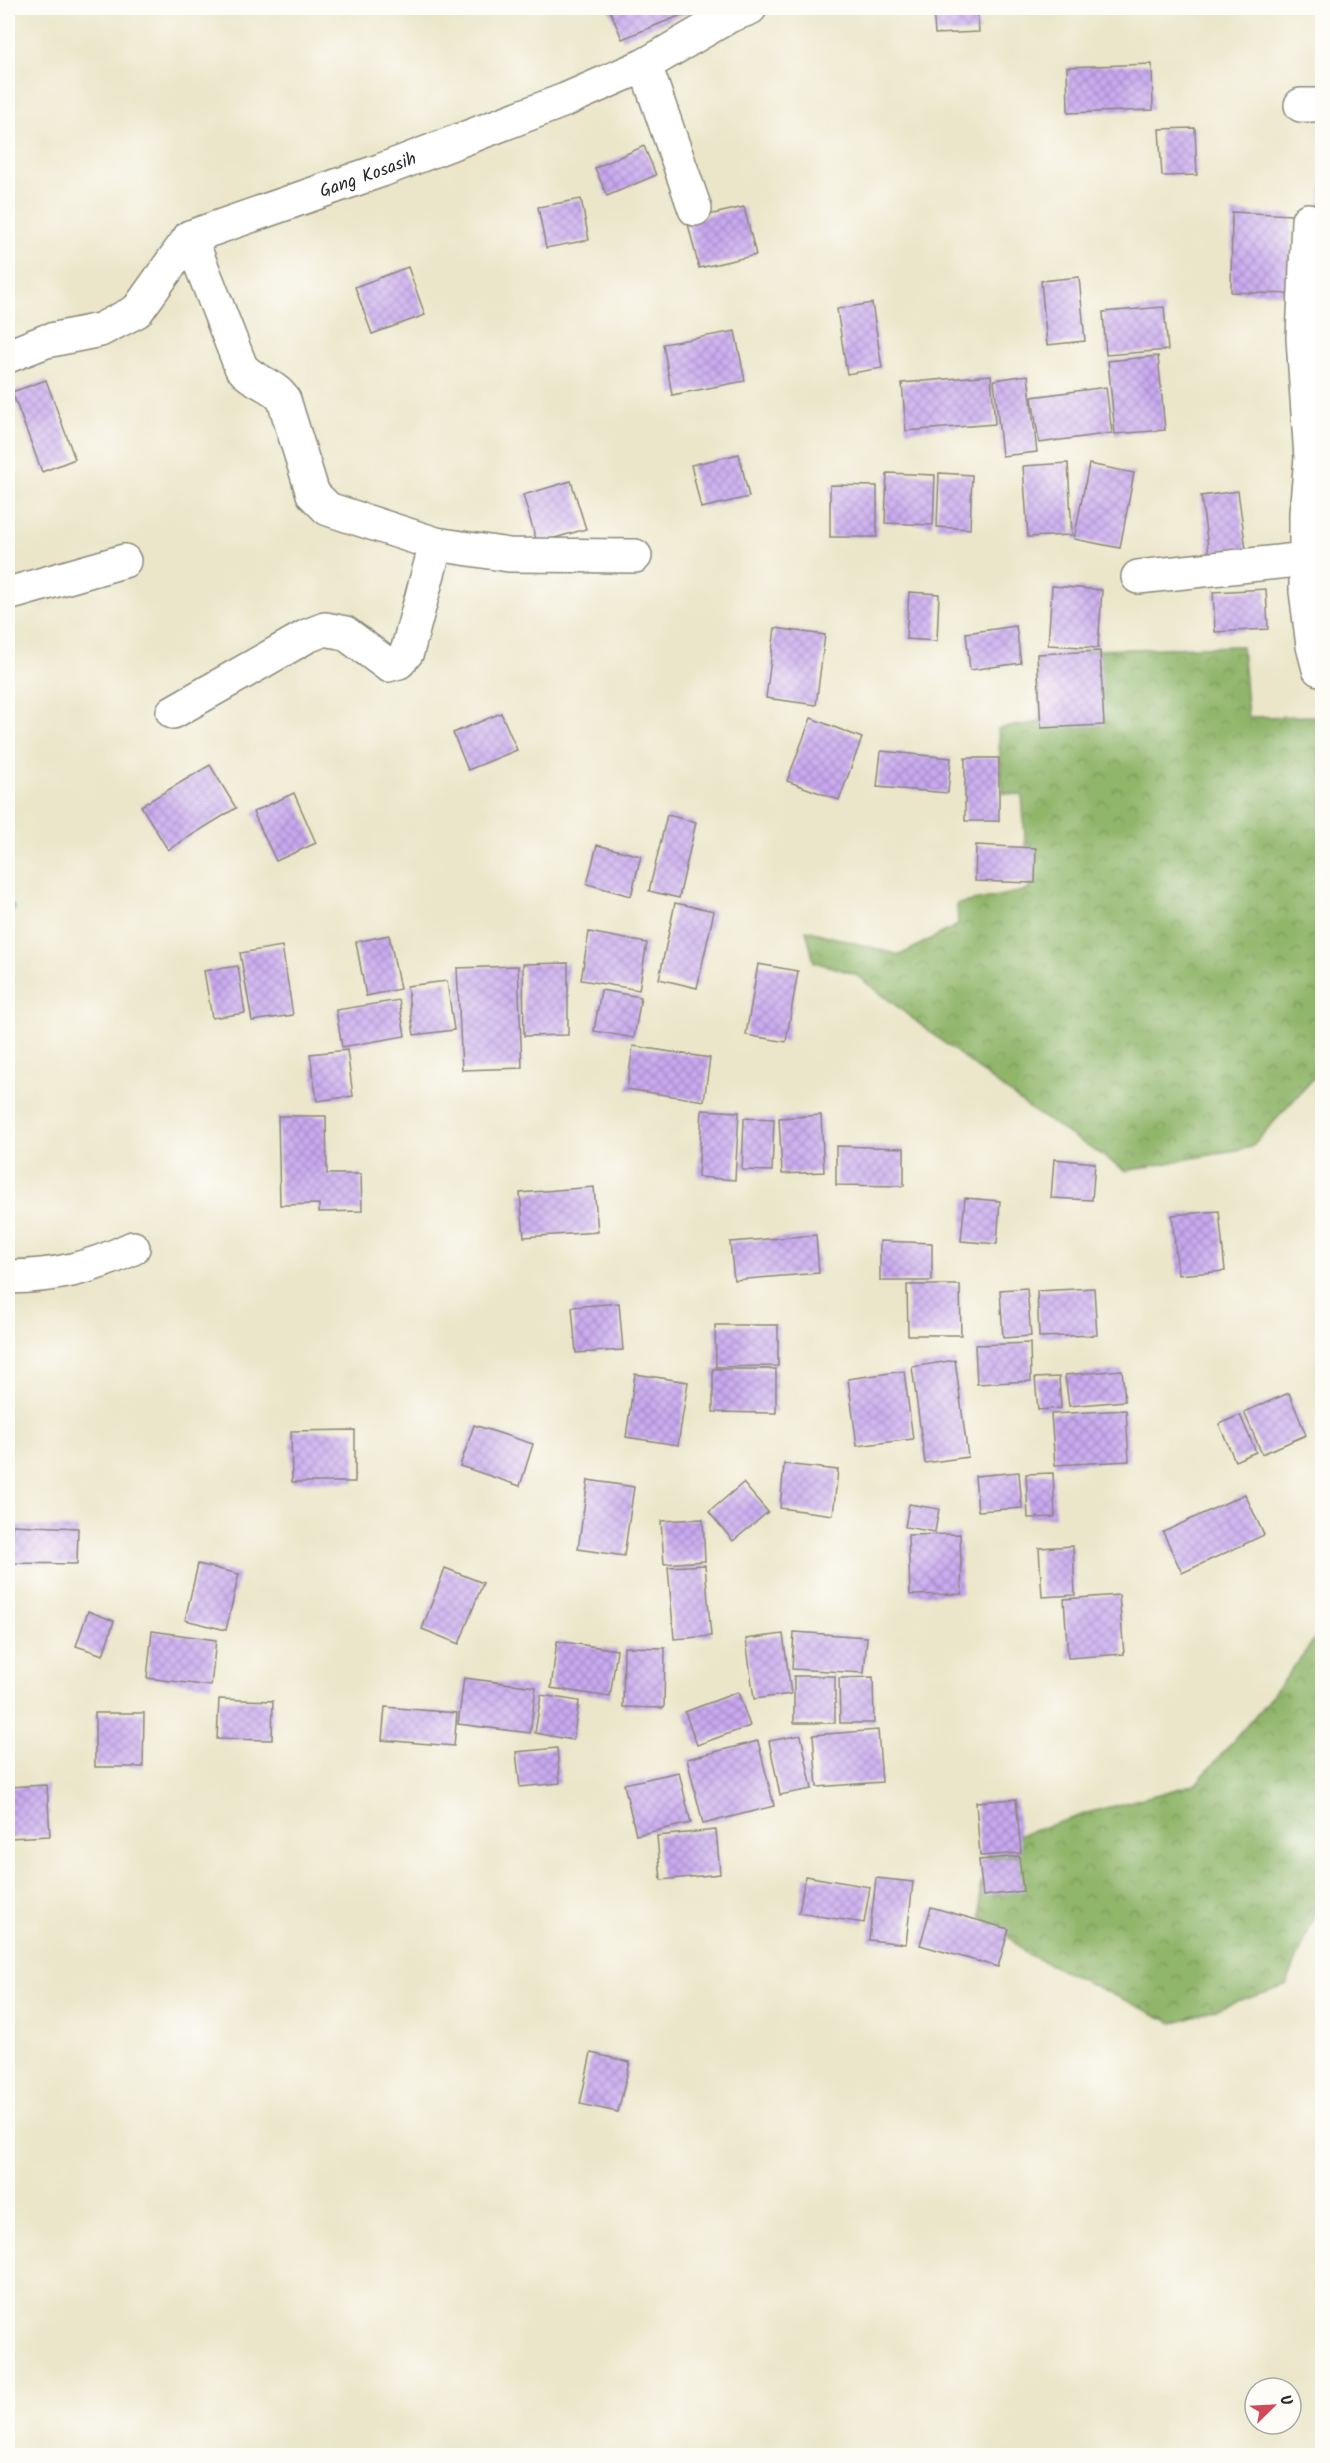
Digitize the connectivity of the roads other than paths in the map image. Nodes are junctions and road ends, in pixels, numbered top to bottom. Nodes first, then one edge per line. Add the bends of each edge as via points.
1 (750, 8) edge
2 (645, 65) junction
3 (695, 209) dead end
4 (1308, 220) dead end
5 (190, 237) junction
6 (8, 356) edge
7 (1314, 512) edge
8 (436, 544) junction
9 (635, 556) dead end
10 (1306, 559) junction
11 (124, 561) dead end
12 (1138, 577) dead end
13 (8, 594) edge
14 (1319, 669) dead end
15 (173, 712) dead end
16 (133, 1248) dead end
17 (8, 1277) edge

1 - 2 street, Gang Kosasih
2 - 3 street
2 - 5 street, Gang Kosasih via 392,166
4 - 7 street via 1303,338
5 - 6 street via 137,310 100,330 46,341
5 - 8 street via 241,367 284,400 313,494 328,509
7 - 10 street
8 - 9 street via 509,555
8 - 15 street via 407,652 399,662 388,665 345,633 325,629
10 - 12 street
10 - 14 street via 1312,646
11 - 13 street
16 - 17 street via 77,1270

